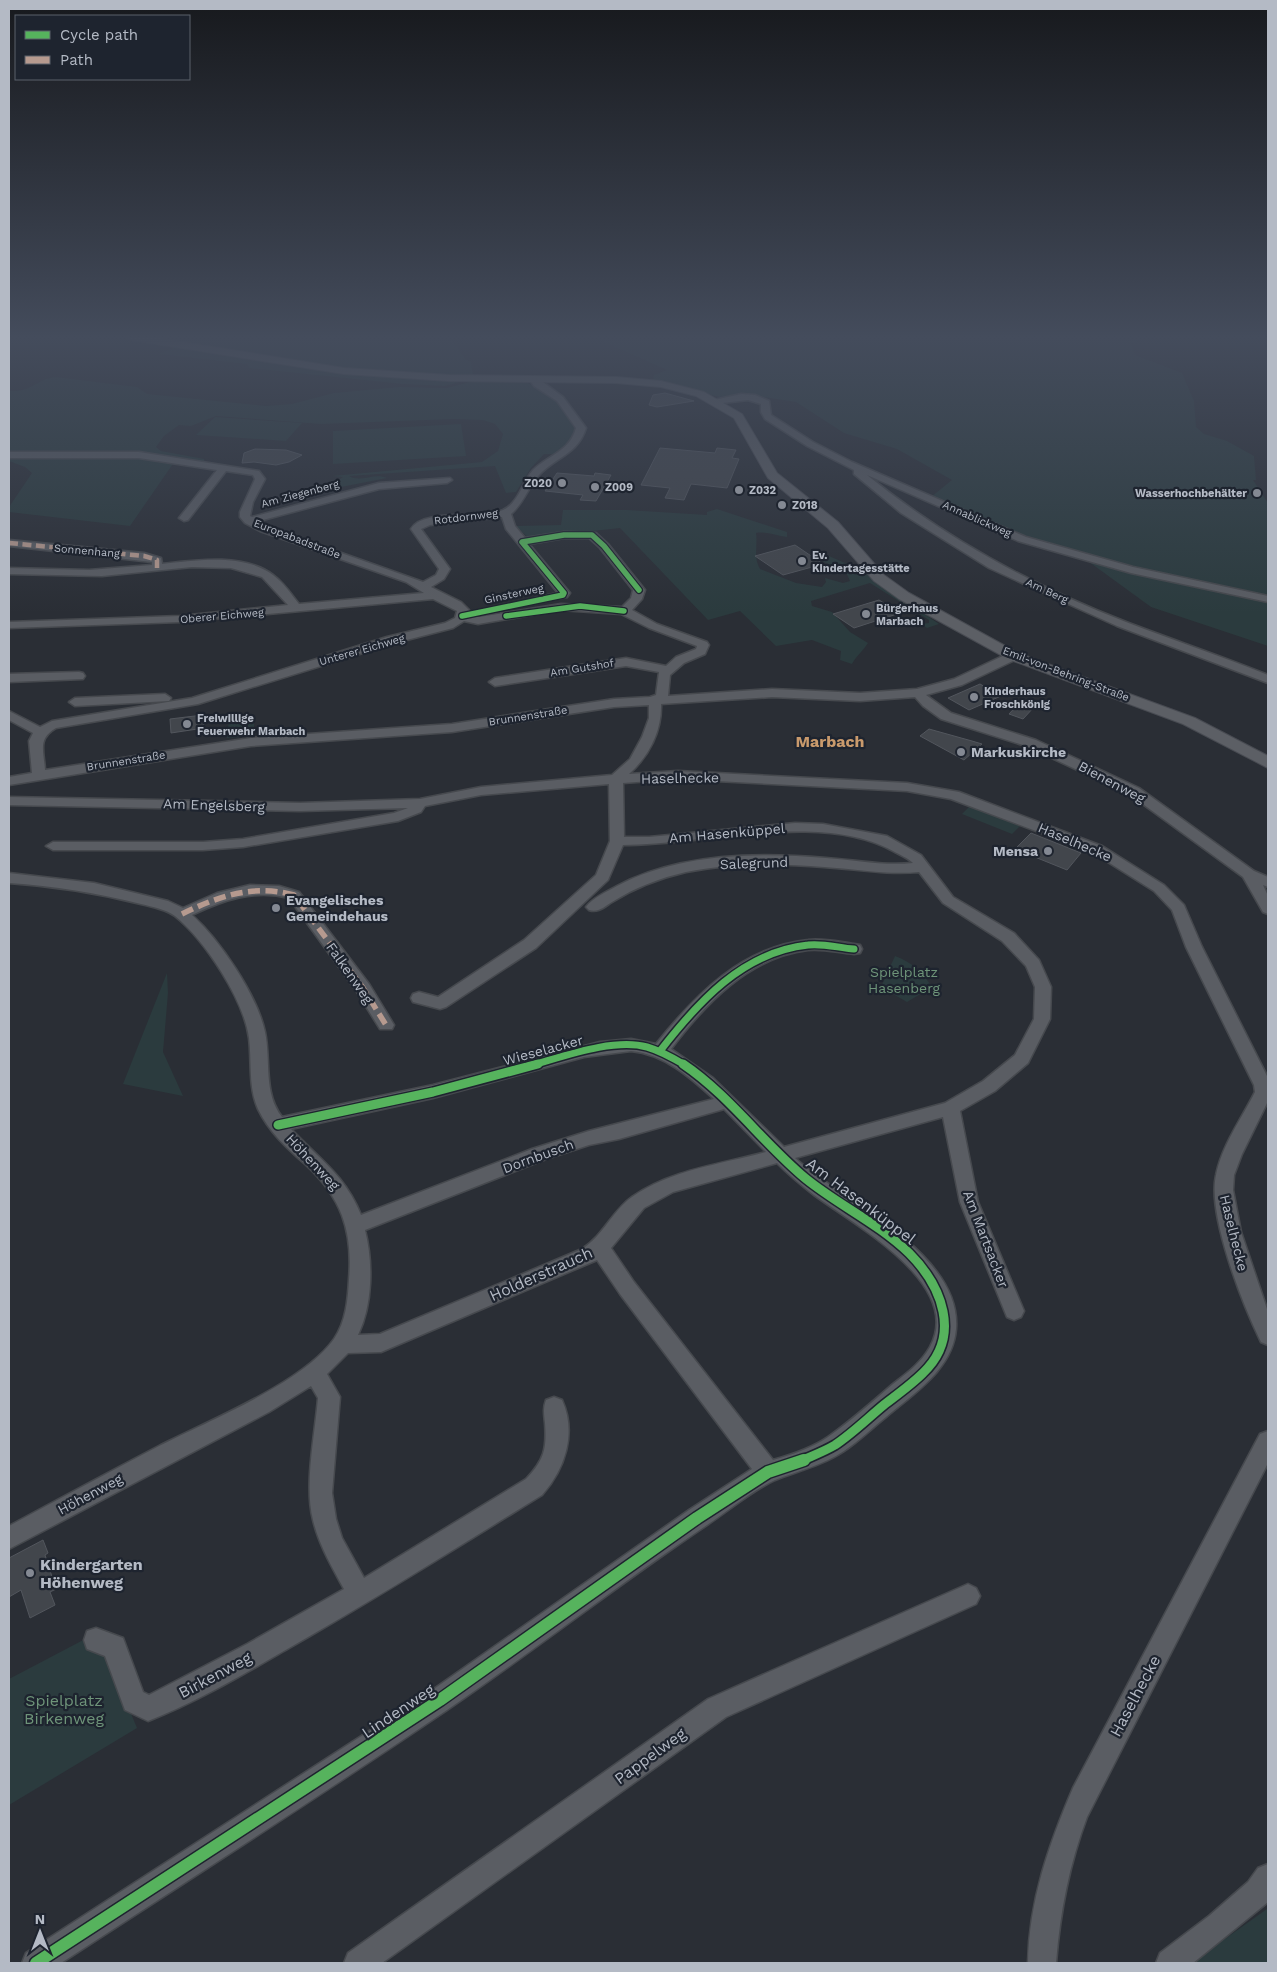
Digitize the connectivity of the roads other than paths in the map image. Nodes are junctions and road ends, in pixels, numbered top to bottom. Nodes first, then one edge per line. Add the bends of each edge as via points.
1 (581, 429) edge
2 (746, 429) edge
3 (786, 429) edge
4 (9, 455) edge
5 (848, 464) junction
6 (224, 467) junction
7 (447, 480) dead end
8 (506, 513) junction
9 (184, 518) dead end
10 (249, 521) junction
11 (522, 542) junction
12 (9, 543) edge
13 (157, 568) junction
14 (9, 571) edge
15 (425, 586) junction
16 (434, 595) junction
17 (1268, 599) edge
18 (296, 609) junction
19 (624, 611) junction
20 (462, 616) junction
21 (9, 625) edge
22 (1013, 656) junction
23 (667, 670) junction
24 (78, 676) dead end
25 (9, 678) edge
26 (1268, 679) edge
27 (495, 682) dead end
28 (222, 691) junction
29 (918, 693) junction
30 (659, 698) junction
31 (75, 702) dead end
32 (9, 715) edge
33 (40, 732) junction
34 (1268, 763) edge
35 (39, 776) junction
36 (616, 779) junction
37 (9, 781) edge
38 (9, 801) edge
39 (420, 803) junction
40 (617, 841) junction
41 (53, 846) dead end
42 (922, 867) junction
43 (1249, 874) junction
44 (9, 878) edge
45 (1268, 882) edge
46 (594, 907) dead end
47 (1268, 909) edge
48 (182, 914) junction
49 (854, 949) dead end
50 (419, 998) dead end
51 (386, 1025) dead end
52 (660, 1051) junction
53 (726, 1102) junction
54 (950, 1108) junction
55 (278, 1125) junction
56 (779, 1155) junction
57 (354, 1226) junction
58 (600, 1248) junction
59 (1262, 1308) edge
60 (1014, 1311) dead end
61 (1268, 1336) edge
62 (343, 1344) junction
63 (314, 1372) junction
64 (554, 1407) dead end
65 (1268, 1442) edge
66 (768, 1472) junction
67 (9, 1538) edge
68 (360, 1594) junction
69 (968, 1596) dead end
70 (96, 1640) dead end
71 (1268, 1878) edge
72 (36, 1963) edge
73 (358, 1963) edge
74 (1042, 1963) edge
75 (1170, 1963) edge

1 - 8 street via 572,448 536,474 516,507
2 - 22 main road, Emil-von-Behring-Straße via 772,475 833,525 879,578 950,624
3 - 5 street, Annablickweg
4 - 6 street, Europabadstraße via 139,455
5 - 17 street, Annablickweg via 1022,539 1131,570
5 - 26 street, Am Berg via 905,511 993,566 1121,624
6 - 9 street
6 - 10 street, Europabadstraße via 256,473 260,479 247,504 245,517
7 - 10 street, Am Ziegenberg via 379,486
8 - 11 street, Ginsterweg via 510,527
8 - 15 street, Rotdornweg via 428,522 417,527 445,569 440,577
10 - 15 street, Europabadstraße
11 - 19 street via 581,533 592,535 639,590 634,604
11 - 20 street, Ginsterweg via 563,595
12 - 13 street, Sonnenhang via 144,556 157,560
13 - 14 street, Sonnenhang via 116,572
13 - 18 street, Sonnenhang via 217,564 256,571 274,581
15 - 16 street, Europabadstraße
16 - 18 street, Oberer Eichweg
16 - 20 street via 456,602 463,610
18 - 21 street, Oberer Eichweg via 140,622
19 - 20 street via 580,606 478,620
19 - 23 street via 703,646 701,651
20 - 28 street, Unterer Eichweg via 449,626 391,640
22 - 29 street, Brunnenstraße via 958,682
22 - 34 main road, Emil-von-Behring-Straße via 1188,721
23 - 27 street, Am Gutshof via 626,662
23 - 30 street
24 - 25 street
28 - 31 street, Unterer Eichweg via 156,699
28 - 33 street, Unterer Eichweg via 194,702 52,726
29 - 30 street, Brunnenstraße via 860,697 772,693
29 - 43 street, Bienenweg via 946,716 1040,747 1134,791
30 - 35 street, Brunnenstraße via 452,728 251,742
30 - 36 street via 649,737 636,761
32 - 33 street
33 - 35 street via 36,742
35 - 37 street
36 - 39 street, Am Engelsberg via 481,791
36 - 40 street
36 - 59 street, Haselhecke via 678,774 887,785 940,792 1097,849 1159,888 1184,915 1194,946 1264,1085 1264,1092 1230,1160 1223,1191 1238,1258
38 - 39 street, Am Engelsberg via 300,807
39 - 41 street, Am Engelsberg via 416,810 398,817 243,843
40 - 42 street, Am Hasenküppel via 649,841 795,827 823,828 882,839 906,851
40 - 50 street via 603,877 530,944 440,1003
42 - 46 street, Salegrund via 884,869 793,861 717,864 649,877 618,891
42 - 54 street, Am Hasenküppel via 948,900 1008,938 1033,964 1043,987 1042,1019 1022,1059 989,1086
43 - 45 street, Bienenweg
43 - 47 street
44 - 48 street, Höhenweg via 108,890 167,906
48 - 51 street, Falkenweg via 239,891 271,890 294,895 363,988
48 - 55 street, Höhenweg via 220,960 248,1011 255,1027 267,1110
49 - 52 street via 809,945 767,956 738,971 712,989 687,1014
52 - 53 street, Wieselacker via 683,1062
52 - 55 street, Wieselacker via 644,1046 583,1051 421,1095
53 - 56 street, Wieselacker
53 - 57 street, Dornbusch via 539,1154
54 - 56 street, Am Hasenküppel
54 - 60 street, Am Martsacker via 969,1202
55 - 57 street, Höhenweg via 341,1193
56 - 58 street, Holderstrauch via 667,1186 650,1194 637,1202
56 - 66 street, Am Hasenküppel via 807,1180 914,1258 934,1284 947,1335 936,1359 924,1372 835,1445 795,1464
57 - 62 street, Höhenweg via 358,1249 358,1298
58 - 62 street, Holderstrauch via 381,1343
58 - 66 street
59 - 61 street, Haselhecke
62 - 63 street, Höhenweg
63 - 67 street, Höhenweg via 253,1409
63 - 68 street via 329,1397 321,1493 324,1519 332,1543
64 - 68 street, Birkenweg via 558,1444 546,1476 534,1487
65 - 74 street, Haselhecke via 1082,1798 1064,1840 1051,1887
66 - 72 street, Lindenweg via 697,1518 403,1725
68 - 70 street, Birkenweg via 256,1653 148,1708 134,1701 114,1647
69 - 73 street, Pappelweg via 717,1708
71 - 75 street via 1258,1892 1219,1926

